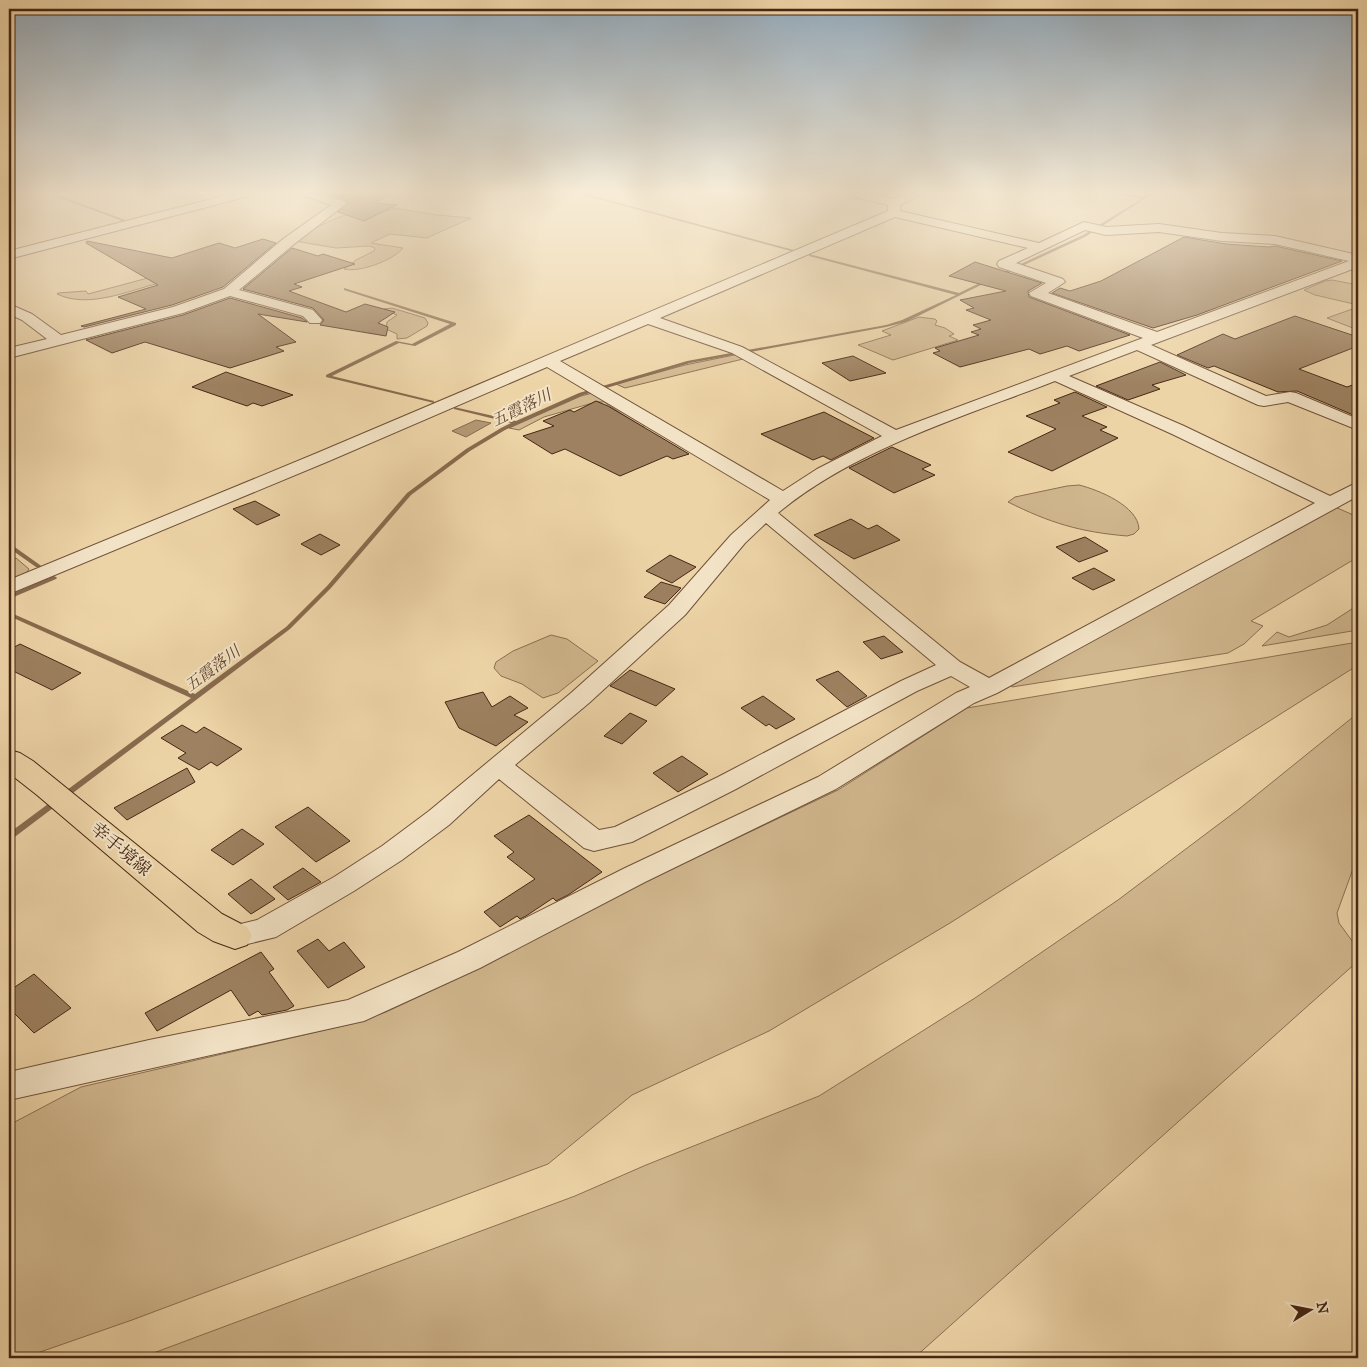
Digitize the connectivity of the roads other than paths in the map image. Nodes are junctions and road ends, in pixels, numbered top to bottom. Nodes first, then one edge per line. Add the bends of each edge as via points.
1 (269, 258) edge
2 (782, 258) edge
3 (1017, 258) edge
4 (1358, 260) edge
5 (229, 292) junction
6 (9, 308) edge
7 (646, 318) junction
8 (315, 320) dead end
9 (1155, 337) junction
10 (59, 341) junction
11 (1136, 344) junction
12 (9, 353) edge
13 (548, 361) junction
14 (1056, 376) junction
15 (1358, 425) edge
16 (895, 436) junction
17 (1358, 488) edge
18 (783, 499) junction
19 (1330, 503) junction
20 (766, 514) junction
21 (9, 588) edge
22 (952, 667) junction
23 (989, 688) junction
24 (9, 760) edge
25 (498, 765) junction
26 (235, 936) joint
27 (9, 1086) edge

1 - 5 street
2 - 7 street
3 - 9 street via 1004,264 1058,282 1036,293
4 - 9 street
5 - 8 street via 308,313
5 - 10 street via 178,310
6 - 10 street
7 - 13 street
7 - 16 street via 740,351
9 - 11 street
10 - 12 street
11 - 14 street
11 - 15 street via 1264,401 1290,397
13 - 18 street
13 - 21 street
14 - 16 street
14 - 19 street
16 - 18 street via 824,473
17 - 19 street
18 - 20 street
19 - 23 street
20 - 22 street
20 - 25 street via 738,539 677,610 580,698
22 - 23 street
22 - 25 street via 909,686 622,835 594,841
23 - 27 street via 966,698 818,788 469,960 353,1012
24 - 26 main road, 幸手境線 via 210,923
25 - 26 street via 439,818 392,853 265,929

